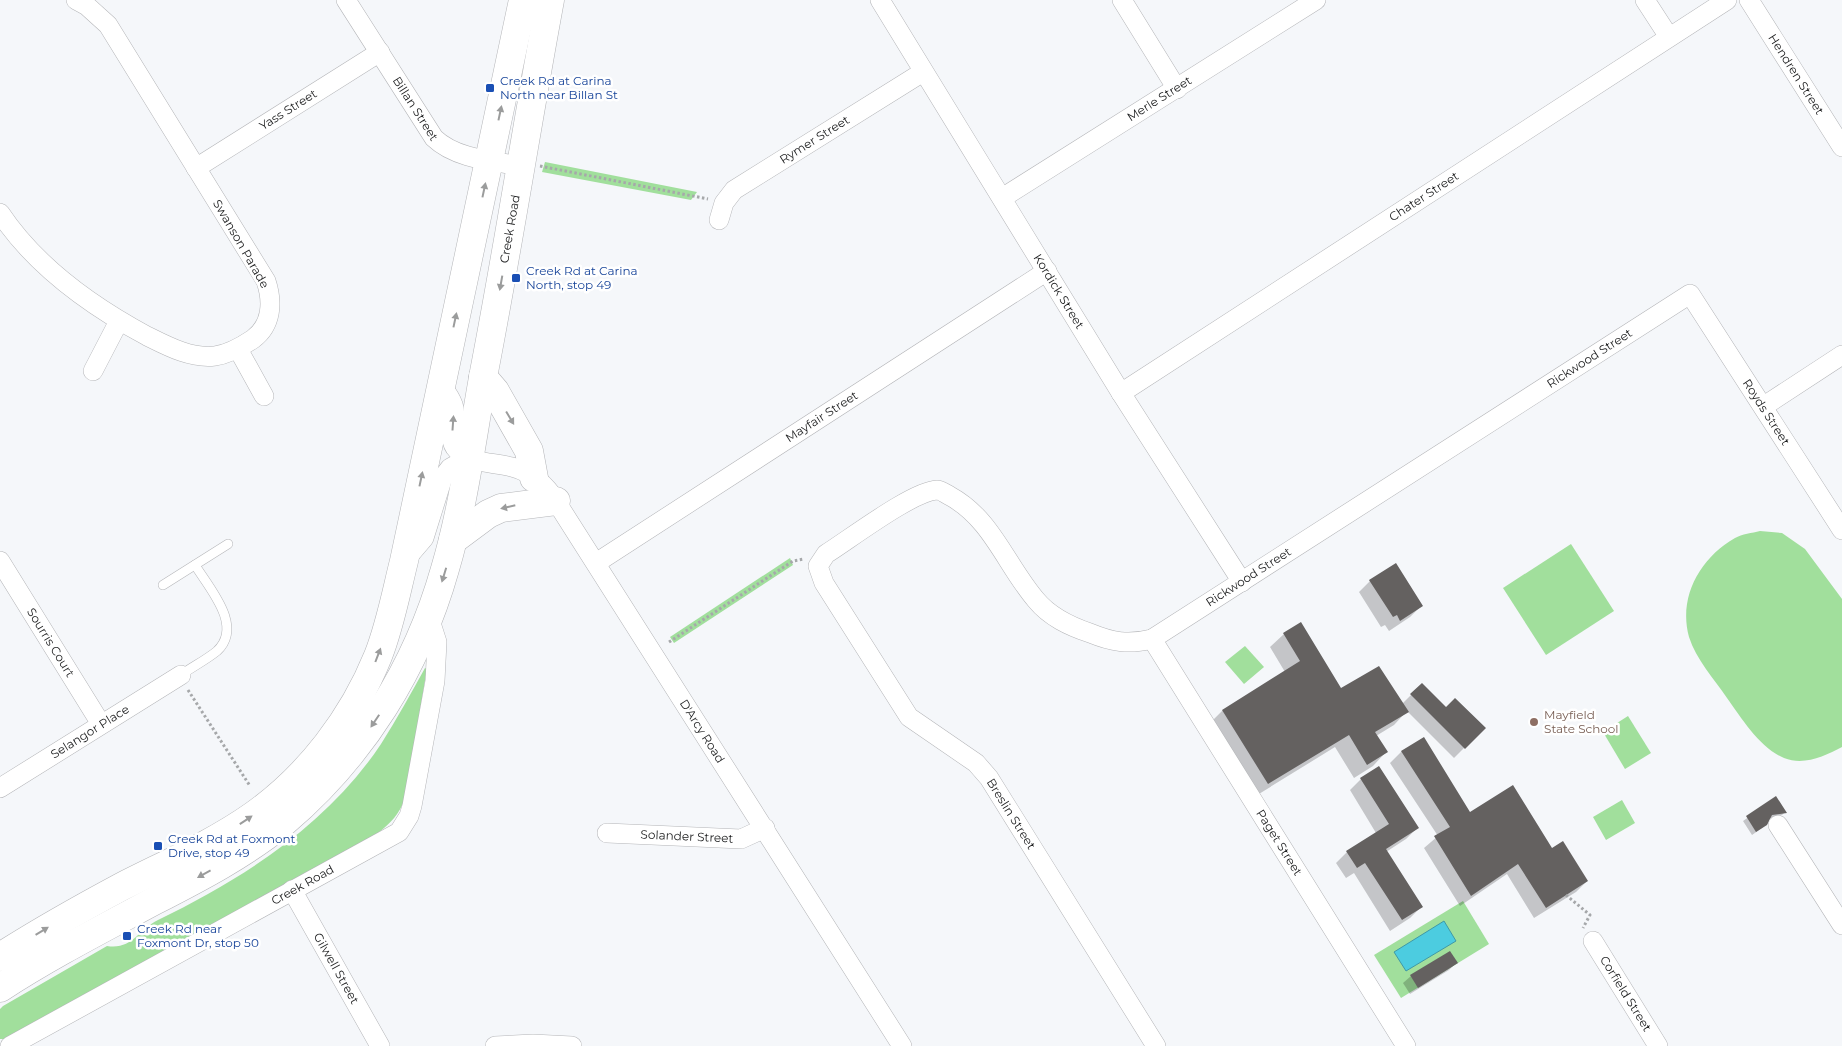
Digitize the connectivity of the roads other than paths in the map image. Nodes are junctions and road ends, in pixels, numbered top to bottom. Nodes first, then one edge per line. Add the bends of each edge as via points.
1 (76, 0) edge
2 (346, 0) edge
3 (523, 0) edge
4 (550, 0) edge
5 (880, 0) edge
6 (1122, 0) edge
7 (1316, 0) edge
8 (1645, 0) edge
9 (1727, 0) edge
10 (1749, 0) edge
11 (1669, 36) junction
12 (380, 52) junction
13 (923, 72) junction
14 (1178, 89) junction
15 (1842, 147) edge
16 (490, 161) junction
17 (521, 166) junction
18 (196, 168) junction
19 (1002, 198) junction
20 (722, 211) road end
21 (0, 213) edge
22 (1047, 271) junction
23 (1690, 294) joint
24 (119, 321) junction
25 (238, 350) junction
26 (1842, 355) edge
27 (93, 371) dead end
28 (483, 377) junction
29 (441, 384) junction
30 (1121, 393) junction
31 (264, 396) dead end
32 (1764, 406) junction
33 (468, 458) junction
34 (534, 478) junction
35 (556, 501) junction
36 (1842, 530) edge
37 (453, 540) junction
38 (228, 544) dead end
39 (826, 554) joint
40 (0, 561) edge
41 (404, 561) junction
42 (596, 562) junction
43 (195, 565) junction
44 (1242, 582) junction
45 (163, 585) dead end
46 (429, 617) junction
47 (1152, 639) junction
48 (180, 675) joint
49 (102, 724) junction
50 (0, 788) edge
51 (1778, 825) dead end
52 (765, 828) junction
53 (607, 832) dead end
54 (292, 890) junction
55 (1842, 925) edge
56 (1588, 935) road end
57 (0, 957) edge
58 (0, 988) edge
59 (533, 1045) edge
60 (10, 1046) edge
61 (380, 1046) edge
62 (495, 1046) edge
63 (572, 1046) edge
64 (902, 1046) edge
65 (1156, 1046) edge
66 (1406, 1046) edge
67 (1658, 1046) edge

1 - 18 street, Swanson Parade via 108,25
2 - 12 street, Billan Street
16 -> 3 main road
4 - 17 main road, Creek Road
5 - 13 street, Kordick Street
6 - 14 street
7 - 14 street, Merle Street
8 - 11 street
9 - 11 street, Chater Street
10 - 15 street, Hendren Street
11 - 30 street, Chater Street
12 - 16 street, Billan Street via 434,138 456,152
12 - 18 street, Yass Street
13 - 19 street, Kordick Street
13 - 20 street, Rymer Street via 734,190
14 - 19 street, Merle Street
16 - 17 street, Billan Street
29 -> 16 main road
17 -> 28 main road, Creek Road
18 - 25 street, Swanson Parade via 266,281 271,297 269,319 257,336
19 - 22 street, Kordick Street
21 - 24 street, Swanson Parade via 29,249 57,276
22 - 30 street, Kordick Street
22 - 42 street, Mayfair Street
23 - 32 street, Royds Street
23 - 44 street, Rickwood Street
24 - 25 street, Swanson Parade via 173,349 197,355 215,356
24 - 27 street
25 - 31 street
26 - 32 street
28 - 33 main road, Creek Road
28 -> 34 main road via 530,451
33 -> 29 street via 452,440 454,406
41 -> 29 main road
30 - 44 street, Kordick Street
32 - 36 street, Royds Street
33 - 34 street, D'Arcy Road via 512,467
33 - 37 main road, Creek Road
33 - 41 street via 450,468 443,477 424,538
34 - 35 street, D'Arcy Road
35 -> 37 main road via 501,508
35 - 42 street, D'Arcy Road
37 -> 46 main road, Creek Road
38 - 43 lane
39 - 47 street, Rickwood Street via 920,493 939,490 962,502 986,525 1036,600 1052,616 1110,641 1124,644
39 - 65 street, Breslin Street via 818,566 824,583 909,717 976,763 990,778
40 - 49 street, Sourris Court
57 -> 41 main road via 79,910 237,826 290,785 336,732 368,678 386,633
42 - 52 street, D'Arcy Road via 739,792
43 - 45 lane
43 - 48 lane via 226,616 227,636 218,650
44 - 47 street, Rickwood Street
46 - 54 street, Creek Road via 437,642 435,681 414,795 404,824 392,837
46 -> 58 main road, Creek Road via 405,671 375,722 339,769 301,807 262,839 221,864 41,962
47 - 66 street, Paget Street
48 - 49 street, Selangor Place
49 - 50 street, Selangor Place
51 - 55 street
52 - 53 street, Solander Street via 741,839
52 - 64 street, D'Arcy Road
54 - 60 street, Creek Road
54 - 61 street, Gilwell Street
56 - 67 street, Corfield Street
59 - 62 street
59 - 63 street

